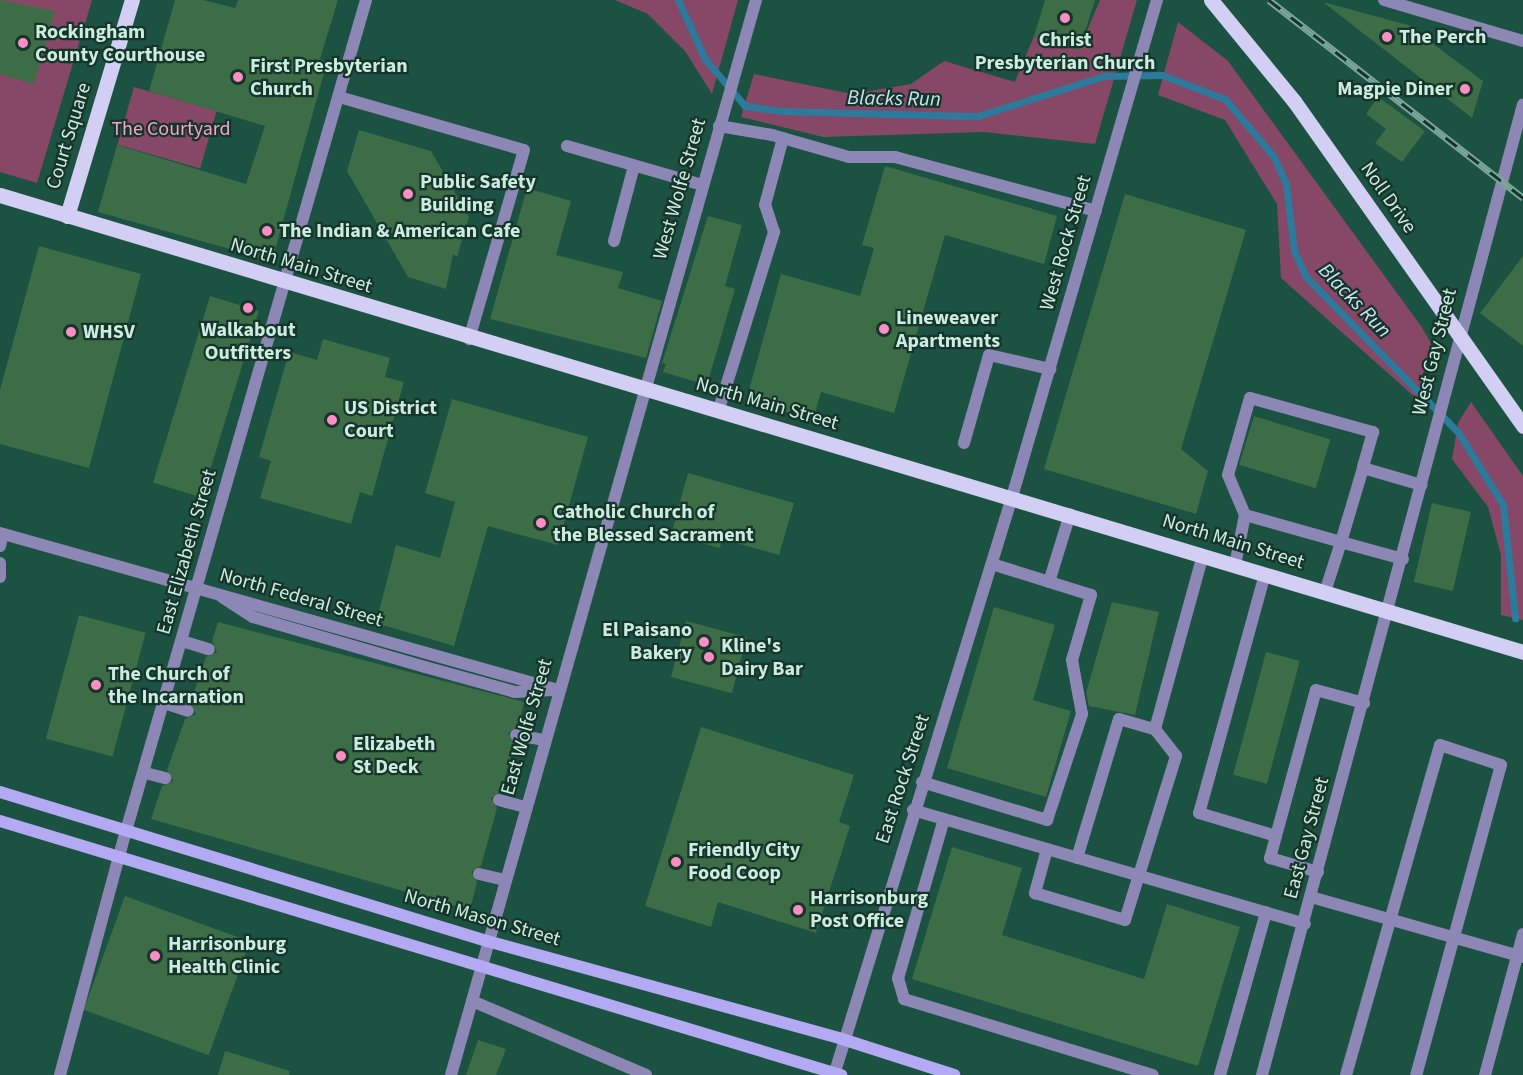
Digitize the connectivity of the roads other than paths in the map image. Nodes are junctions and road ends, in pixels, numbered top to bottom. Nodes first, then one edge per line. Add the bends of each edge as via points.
1 (132, 0) edge
2 (366, 0) edge
3 (756, 0) edge
4 (1157, 0) edge
5 (1211, 0) edge
6 (1384, 0) edge
7 (1523, 41) edge
8 (339, 97) junction
9 (1523, 104) edge
10 (719, 126) junction
11 (783, 138) junction
12 (567, 146) dead end
13 (634, 166) junction
14 (702, 185) junction
15 (0, 195) edge
16 (1096, 211) junction
17 (67, 216) junction
18 (614, 241) dead end
19 (285, 284) junction
20 (1458, 335) junction
21 (469, 339) junction
22 (1050, 369) junction
23 (642, 390) junction
24 (718, 412) junction
25 (1523, 426) edge
26 (964, 443) dead end
27 (1363, 468) junction
28 (1422, 485) junction
29 (1012, 497) junction
30 (1070, 514) junction
31 (1245, 515) junction
32 (1, 538) edge
33 (1341, 542) junction
34 (1203, 555) junction
35 (1403, 559) junction
36 (0, 563) edge
37 (992, 564) junction
38 (1234, 564) junction
39 (1265, 574) junction
40 (0, 577) edge
41 (1049, 582) junction
42 (196, 590) junction
43 (1325, 592) junction
44 (1389, 612) junction
45 (182, 641) junction
46 (209, 649) dead end
47 (1523, 652) edge
48 (558, 690) junction
49 (164, 703) junction
50 (1364, 703) junction
51 (188, 711) dead end
52 (1155, 729) junction
53 (516, 735) dead end
54 (544, 740) junction
55 (144, 773) junction
56 (165, 778) dead end
57 (922, 782) junction
58 (0, 792) edge
59 (499, 800) dead end
60 (525, 807) junction
61 (913, 810) junction
62 (944, 819) junction
63 (0, 821) edge
64 (126, 831) junction
65 (1276, 836) junction
66 (1047, 849) junction
67 (119, 854) junction
68 (1077, 858) junction
69 (1318, 872) junction
70 (479, 874) dead end
71 (1140, 876) junction
72 (504, 880) junction
73 (1311, 897) junction
74 (1266, 912) junction
75 (1391, 920) junction
76 (1305, 924) junction
77 (1523, 934) edge
78 (1454, 938) junction
79 (487, 941) junction
80 (1520, 956) edge
81 (480, 966) junction
82 (472, 1001) junction
83 (842, 1039) junction
84 (837, 1074) edge
85 (60, 1075) edge
86 (451, 1075) edge
87 (646, 1075) edge
88 (954, 1075) edge
89 (1153, 1075) edge
90 (1220, 1075) edge
91 (1262, 1075) edge
92 (1346, 1075) edge
93 (1416, 1075) edge
94 (1485, 1075) edge

1 - 17 main road, Court Square
2 - 8 street, East Elizabeth Street
3 - 10 street, West Wolfe Street
4 - 16 street, West Rock Street
5 - 20 main road, Noll Drive via 1294,101
6 - 7 street
8 - 19 street, East Elizabeth Street
8 - 21 street via 524,150
9 - 20 street, West Gay Street
10 - 11 street
10 - 14 street, West Wolfe Street
11 - 16 street via 849,157 895,157
11 - 24 street via 765,205 774,232
12 - 13 street
13 - 14 street
13 - 18 street
14 - 23 street, West Wolfe Street
15 - 17 main road, North Main Street
16 - 22 street, West Rock Street
17 - 19 main road, North Main Street
19 - 21 main road, North Main Street
19 - 42 street, East Elizabeth Street
20 - 25 main road, Noll Drive
20 - 28 street, West Gay Street
21 - 23 main road, North Main Street
22 - 26 street via 989,355
22 - 29 street, West Rock Street
23 - 24 main road, North Main Street
23 - 48 street, East Wolfe Street
24 - 29 main road, North Main Street
27 - 28 street
27 - 31 street via 1373,432 1250,398 1228,475
27 - 33 street
28 - 35 street, West Gay Street
29 - 30 main road, North Main Street
29 - 37 street, East Rock Street
30 - 34 main road, North Main Street
30 - 41 street
31 - 33 street
31 - 38 street
32 - 42 street, North Federal Street
33 - 35 street
33 - 43 street
34 - 38 main road, North Main Street
34 - 52 street
35 - 44 street, West Gay Street
36 - 40 street
37 - 41 street
37 - 57 street, East Rock Street
38 - 39 main road, North Main Street
39 - 43 main road, North Main Street
39 - 65 street via 1199,813
41 - 57 street via 1090,595 1072,660 1082,714 1047,820
42 - 45 street, East Elizabeth Street
42 - 48 street, North Federal Street
43 - 44 main road, North Main Street
44 - 47 main road, North Main Street
44 - 50 street, East Gay Street
45 - 46 street
45 - 49 street, East Elizabeth Street
48 - 54 street, East Wolfe Street
49 - 51 street
49 - 55 street, East Elizabeth Street
50 - 65 street via 1316,690
50 - 69 street, East Gay Street
52 - 68 street via 1119,719
52 - 71 street via 1176,756
53 - 54 street
54 - 60 street, East Wolfe Street
55 - 56 street
55 - 64 street, East Elizabeth Street
57 - 61 street, East Rock Street
58 - 64 main road, North Mason Street
59 - 60 street
60 - 72 street, East Wolfe Street
61 - 62 street
61 - 83 street, East Rock Street
62 - 66 street
62 - 89 street via 898,978 904,999
63 - 67 main road
64 - 67 street, East Elizabeth Street
64 - 79 main road, North Mason Street
65 - 69 street via 1270,858
66 - 68 street
66 - 71 street via 1035,893 1125,920
67 - 81 main road
67 - 85 street, East Elizabeth Street
68 - 71 street
69 - 73 street, East Gay Street
70 - 72 street
71 - 74 street
72 - 79 street, East Wolfe Street
73 - 75 street
73 - 76 street, East Gay Street
74 - 76 street
74 - 90 street
75 - 78 street
75 - 78 street via 1440,746 1501,765
75 - 92 street
76 - 91 street, East Gay Street
77 - 80 street
78 - 80 street
78 - 93 street
79 - 81 street, East Wolfe Street
79 - 83 main road, North Mason Street
80 - 94 street
81 - 82 street, East Wolfe Street
81 - 84 main road
82 - 86 street, East Wolfe Street
82 - 87 street
83 - 84 street, East Rock Street
83 - 88 main road, North Mason Street

